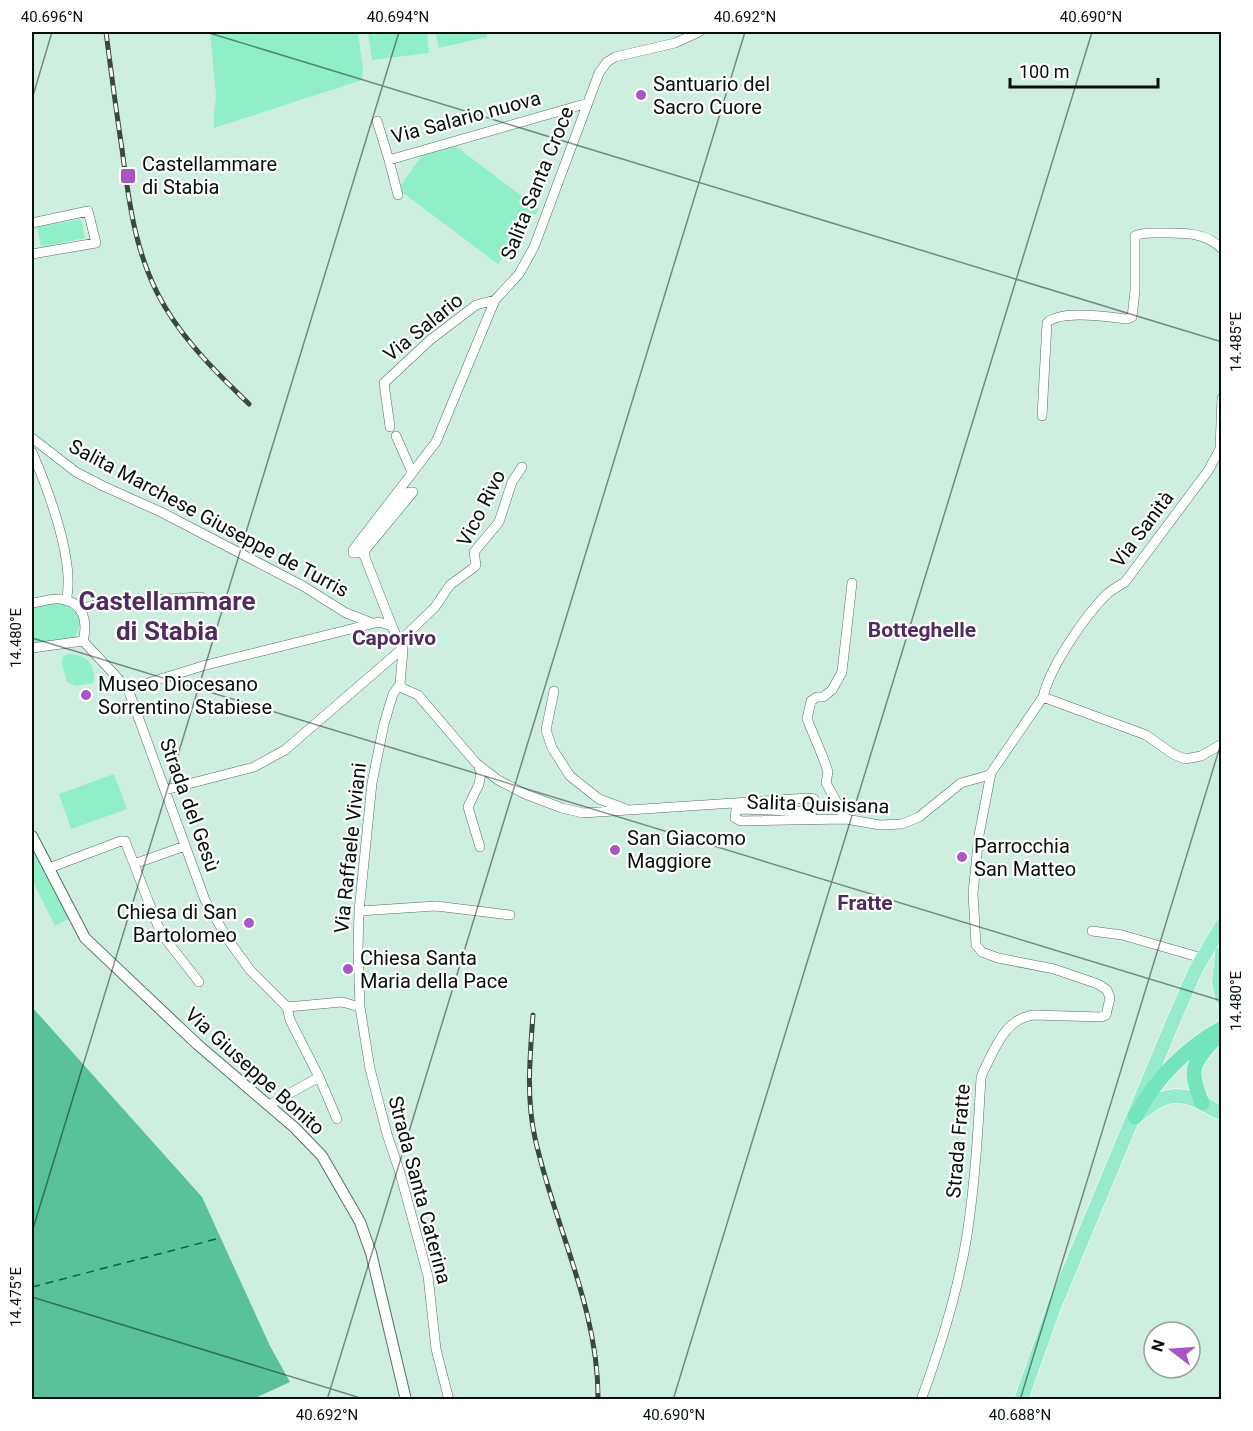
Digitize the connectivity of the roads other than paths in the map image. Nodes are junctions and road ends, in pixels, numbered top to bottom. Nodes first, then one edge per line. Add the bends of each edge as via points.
1 (699, 32) edge
2 (588, 103) junction
3 (377, 121) dead end
4 (389, 160) junction
5 (398, 195) dead end
6 (32, 223) edge
7 (1221, 249) edge
8 (32, 254) edge
9 (495, 300) junction
10 (1221, 398) edge
11 (1042, 416) dead end
12 (390, 427) dead end
13 (396, 436) dead end
14 (32, 438) edge
15 (32, 452) edge
16 (522, 467) dead end
17 (412, 472) junction
18 (852, 583) dead end
19 (201, 597) dead end
20 (66, 601) junction
21 (32, 603) edge
22 (80, 609) junction
23 (372, 623) junction
24 (392, 626) junction
25 (83, 641) junction
26 (401, 644) junction
27 (32, 648) edge
28 (400, 684) junction
29 (128, 689) junction
30 (554, 691) dead end
31 (1043, 697) junction
32 (1221, 744) edge
33 (480, 769) junction
34 (991, 773) junction
35 (165, 789) junction
36 (631, 811) junction
37 (846, 819) junction
38 (32, 836) edge
39 (185, 846) junction
40 (480, 847) dead end
41 (134, 864) junction
42 (49, 868) junction
43 (359, 911) junction
44 (510, 915) dead end
45 (1221, 925) edge
46 (1092, 931) dead end
47 (1221, 953) edge
48 (1202, 958) junction
49 (199, 982) dead end
50 (1221, 998) edge
51 (287, 1007) junction
52 (360, 1007) junction
53 (1221, 1030) edge
54 (317, 1075) junction
55 (1202, 1103) junction
56 (269, 1105) junction
57 (1221, 1113) edge
58 (1135, 1117) junction
59 (338, 1119) dead end
60 (406, 1400) edge
61 (449, 1400) edge
62 (921, 1400) edge
63 (1022, 1400) edge

1 - 2 street, Salita Santa Croce via 675,43 607,62
2 - 4 street, Via Salario nuova
2 - 9 street, Salita Santa Croce via 534,247 519,274
3 - 4 street, Via Salario nuova
4 - 5 street
6 - 8 street via 88,211 96,243
7 - 11 street via 1194,234 1136,236 1132,317 1071,315 1051,318 1047,323
9 - 12 street, Via Salario via 476,305 384,382
9 - 17 street, Salita Santa Croce via 436,442
10 - 31 street, Via Sanità via 1220,448 1208,471 1125,582 1107,593 1084,623 1064,652
13 - 17 street
14 - 23 street, Salita Marchese Giuseppe de Turris via 85,477 161,512
15 - 20 street via 63,545 69,574
16 - 26 street, Vico Rivo via 512,482 498,522 474,552 476,565 450,585
17 - 24 street, Salita Santa Croce via 352,550 358,553 413,492 364,555
18 - 37 street via 842,672 832,690 810,701 807,718 828,772 826,783
19 - 22 street via 102,603
20 - 21 street
20 - 22 street
22 - 25 street
23 - 24 street
23 - 29 street via 206,664
24 - 26 street
25 - 27 street
25 - 29 street
26 - 28 street
26 - 35 street via 285,750 254,766
28 - 33 street, Salita Quisisana via 418,695
28 - 43 street, Via Raffaele Viviani via 384,724 372,783
29 - 35 street, Strada del Gesù
30 - 36 street via 546,730 552,748 570,776 599,799
31 - 32 street via 1146,735 1185,759 1201,756
31 - 34 street
33 - 36 street, Salita Quisisana via 525,794 562,808 583,813
33 - 40 street via 478,788 468,807
34 - 37 street, Salita Quisisana via 962,783 919,817 902,824
34 - 62 street, Strada Fratte via 973,893 975,940 979,949 998,958 1054,969 1098,984 1107,990 1109,1008 1101,1017 1024,1016 1016,1020 1005,1031 983,1072 967,1236 940,1349
35 - 39 street, Strada del Gesù
36 - 37 street, Salita Quisisana via 808,798 814,799 813,812 744,809 736,810 735,818
38 - 42 street, Via Giuseppe Bonito
39 - 41 street
39 - 51 street, Strada del Gesù via 223,931 250,970
41 - 42 street via 127,844 121,840
41 - 49 street via 158,926
42 - 56 street, Via Giuseppe Bonito via 85,938 197,1044
43 - 44 street via 436,906
43 - 52 street, Via Raffaele Viviani
45 - 48 main road
46 - 48 street via 1122,935
47 - 50 main road
48 - 58 main road
51 - 52 street via 342,1002
51 - 54 street
52 - 61 street, Strada Santa Caterina via 370,1069 428,1276 436,1349
53 - 55 highway via 1197,1058 1194,1069
53 - 58 highway via 1194,1046 1166,1072
54 - 56 street
54 - 59 street
55 - 57 main road
55 - 58 main road via 1176,1095 1165,1097
56 - 60 street, Via Giuseppe Bonito via 322,1156 360,1222
58 - 63 main road via 1054,1307

